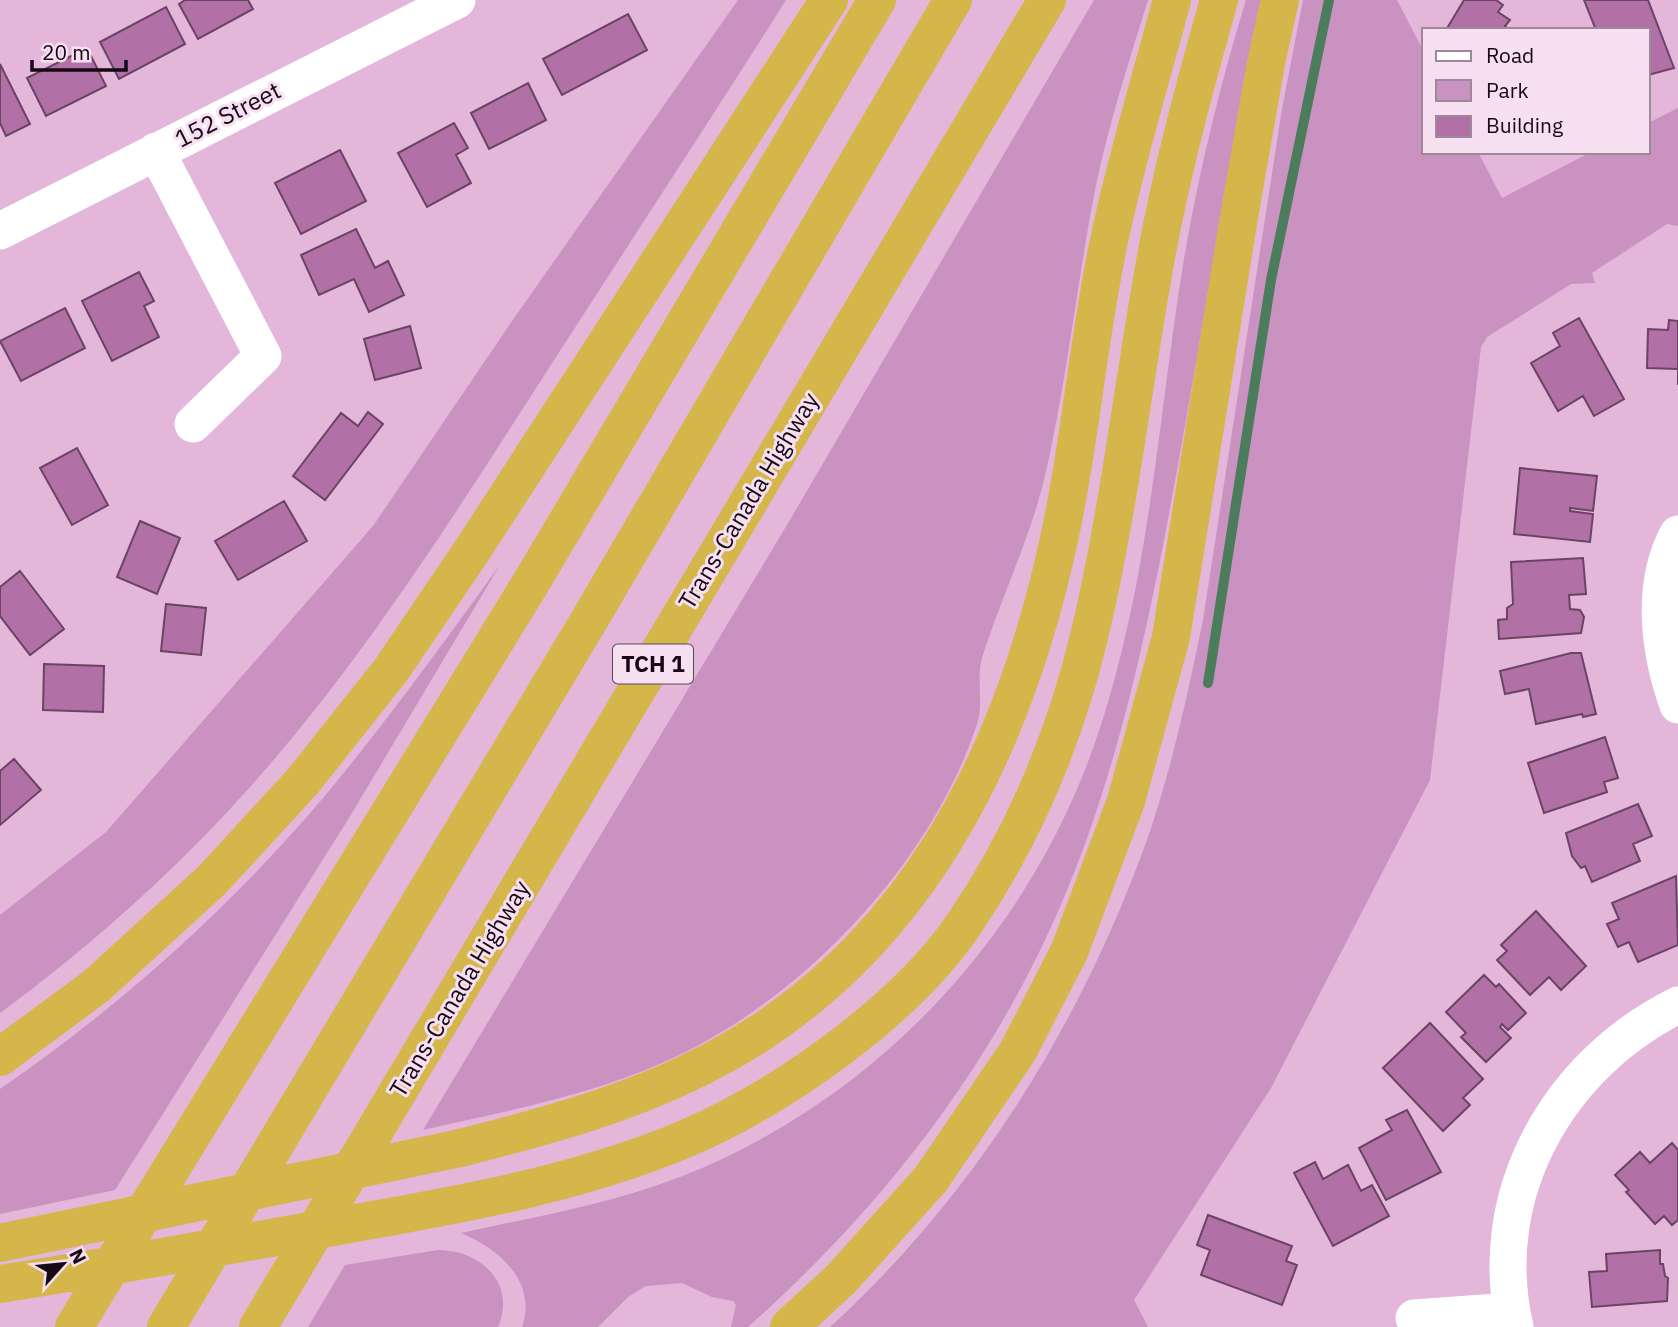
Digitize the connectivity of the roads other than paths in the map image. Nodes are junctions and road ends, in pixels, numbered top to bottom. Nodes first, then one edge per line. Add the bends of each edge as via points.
1 (457, 0) edge
2 (829, 0) edge
3 (877, 0) edge
4 (953, 0) edge
5 (1047, 0) edge
6 (1172, 0) edge
7 (1219, 0) edge
8 (1280, 0) edge
9 (156, 151) junction
10 (0, 231) edge
11 (193, 424) dead end
12 (1678, 534) edge
13 (1678, 705) edge
14 (1678, 1005) edge
15 (0, 1057) edge
16 (0, 1243) edge
17 (0, 1284) edge
18 (1414, 1318) dead end
19 (1513, 1319) edge
20 (74, 1327) edge
21 (166, 1327) edge
22 (258, 1327) edge
23 (789, 1327) edge

1 - 9 street, 152 Street
2 - 15 highway via 383,680 303,782 212,880 96,986
3 - 20 highway via 532,581
4 - 21 highway, TCH 1 via 598,606
5 - 22 highway, Trans-Canada Highway / TCH 1
6 - 16 highway via 1110,236 1053,566 1030,655 1000,737 968,804 913,890 861,950 789,1013 716,1059 665,1084 530,1130
7 - 17 highway via 1157,252 1105,564 1064,726 1018,836 962,928 927,968 878,1015 806,1072 684,1139 614,1164 419,1212
8 - 23 highway via 1247,169 1171,637 1126,801 1069,952 1018,1051 931,1179 841,1279
9 - 10 street, 152 Street
9 - 11 street via 263,356
12 - 13 street via 1662,573 1661,612 1666,666
14 - 19 street via 1603,1054 1575,1083 1539,1138 1512,1221 1508,1265
18 - 19 street

